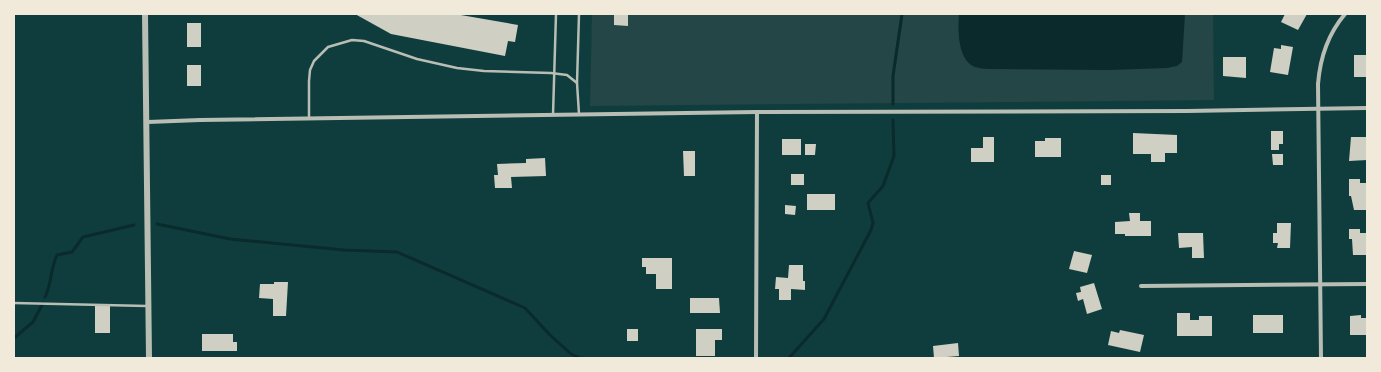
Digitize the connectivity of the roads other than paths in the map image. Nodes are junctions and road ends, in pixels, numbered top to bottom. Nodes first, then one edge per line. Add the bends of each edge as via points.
1 (145, 14) edge
2 (556, 14) edge
3 (579, 14) edge
4 (1345, 14) edge
5 (555, 73) junction
6 (577, 83) junction
7 (1318, 108) junction
8 (1367, 108) edge
9 (757, 112) junction
10 (553, 115) junction
11 (579, 115) junction
12 (309, 118) junction
13 (148, 122) junction
14 (1319, 284) junction
15 (1367, 284) edge
16 (1141, 286) dead end
17 (14, 302) edge
18 (149, 306) junction
19 (149, 358) edge
20 (756, 358) edge
21 (1321, 358) edge

1 - 13 street
2 - 5 lane
3 - 6 lane
4 - 7 street via 1329,39 1323,55 1319,73
5 - 6 lane via 566,75
5 - 10 lane
5 - 12 lane via 457,68 417,59 364,41 352,40 328,47 314,61 310,75
6 - 11 lane
7 - 8 street
7 - 9 street via 1188,111
7 - 14 street
9 - 11 street
9 - 20 street
10 - 11 street
10 - 12 street
12 - 13 street
13 - 18 street
14 - 15 street
14 - 16 street
14 - 21 street
17 - 18 lane
18 - 19 street

